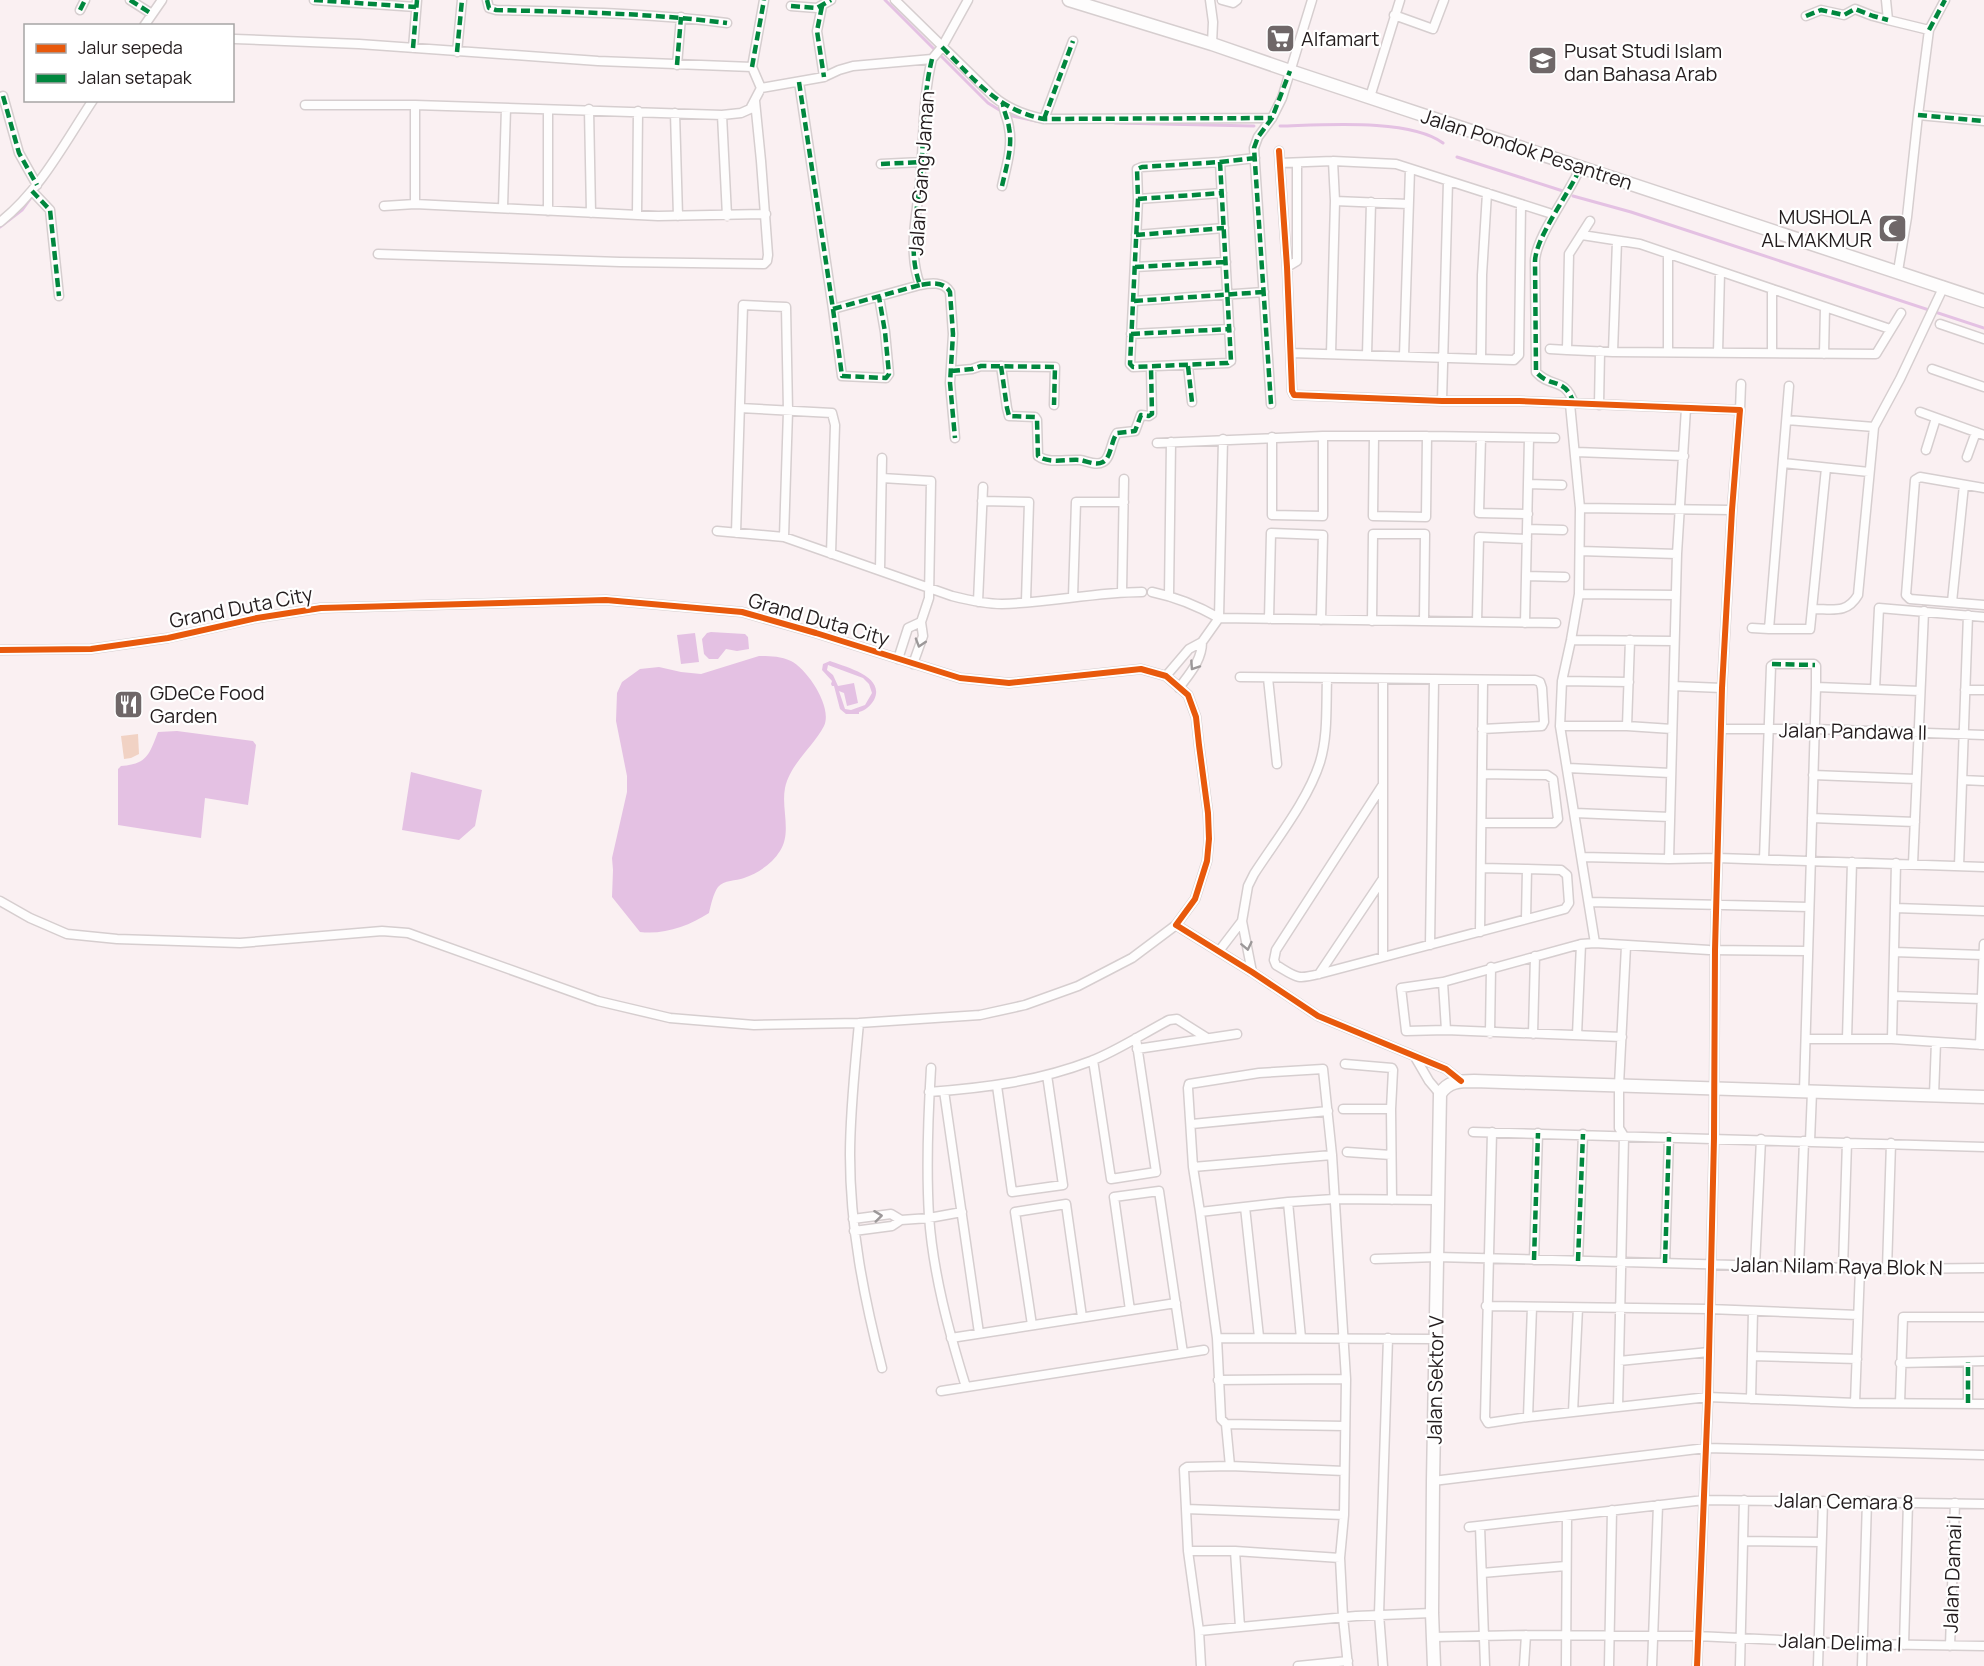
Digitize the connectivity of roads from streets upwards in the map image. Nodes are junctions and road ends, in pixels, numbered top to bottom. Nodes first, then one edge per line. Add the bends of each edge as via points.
1 (86, 0) edge
2 (125, 0) edge
3 (130, 0) edge
4 (162, 0) edge
5 (314, 0) edge
6 (462, 0) edge
7 (487, 0) edge
8 (764, 0) edge
9 (831, 0) edge
10 (895, 0) edge
11 (968, 0) edge
12 (1069, 0) edge
13 (1210, 0) edge
14 (1222, 0) edge
15 (1238, 0) edge
16 (1312, 0) edge
17 (1400, 0) edge
18 (1444, 0) edge
19 (1886, 0) edge
20 (1945, 0) edge
21 (416, 3) edge
22 (791, 6) dead end
23 (822, 6) junction
24 (80, 10) dead end
25 (152, 14) junction
26 (1394, 15) junction
27 (1806, 16) dead end
28 (681, 17) junction
29 (1888, 20) junction
30 (727, 23) dead end
31 (145, 24) edge
32 (1929, 30) junction
33 (235, 39) dead end
34 (1073, 41) dead end
35 (1212, 44) junction
36 (413, 48) junction
37 (457, 52) junction
38 (938, 53) junction
39 (676, 65) junction
40 (752, 66) junction
41 (1290, 71) junction
42 (824, 77) junction
43 (799, 82) junction
44 (761, 88) junction
45 (3, 96) dead end
46 (1370, 97) junction
47 (755, 101) junction
48 (92, 102) edge
49 (1003, 104) junction
50 (305, 105) dead end
51 (415, 105) junction
52 (506, 108) junction
53 (589, 109) junction
54 (548, 110) junction
55 (638, 111) junction
56 (675, 113) junction
57 (722, 115) junction
58 (1918, 115) junction
59 (1272, 118) junction
60 (1044, 119) junction
61 (1984, 121) edge
62 (1279, 151) dead end
63 (1255, 158) junction
64 (922, 162) junction
65 (1220, 162) junction
66 (1333, 162) junction
67 (1280, 163) junction
68 (1297, 163) junction
69 (881, 164) dead end
70 (1581, 166) junction
71 (1410, 169) junction
72 (1448, 181) junction
73 (1002, 186) dead end
74 (35, 188) junction
75 (1222, 193) junction
76 (1487, 193) junction
77 (1138, 199) junction
78 (1335, 201) junction
79 (1371, 202) junction
80 (415, 204) junction
81 (1408, 204) junction
82 (1521, 204) junction
83 (384, 206) dead end
84 (503, 207) junction
85 (548, 211) junction
86 (591, 213) junction
87 (1549, 213) dead end
88 (637, 214) junction
89 (766, 214) junction
90 (678, 216) junction
91 (727, 216) junction
92 (1590, 221) dead end
93 (0, 222) edge
94 (1224, 228) junction
95 (1136, 235) junction
96 (1582, 235) junction
97 (1617, 241) junction
98 (378, 254) dead end
99 (1668, 254) junction
100 (1226, 262) junction
101 (1135, 267) junction
102 (1287, 267) junction
103 (1898, 271) junction
104 (1720, 272) junction
105 (920, 285) junction
106 (1944, 286) junction
107 (1772, 289) junction
108 (1264, 292) junction
109 (1228, 295) junction
110 (59, 296) dead end
111 (879, 297) junction
112 (1984, 301) edge
113 (1134, 302) junction
114 (1825, 307) junction
115 (833, 309) junction
116 (1901, 313) dead end
117 (1941, 324) dead end
118 (1230, 329) junction
119 (1890, 329) junction
120 (1131, 334) junction
121 (1984, 339) edge
122 (1550, 349) dead end
123 (1567, 350) junction
124 (1600, 351) junction
125 (1614, 352) junction
126 (1668, 352) junction
127 (1291, 353) junction
128 (1718, 353) junction
129 (1772, 353) junction
130 (1331, 354) junction
131 (1824, 354) junction
132 (1367, 355) junction
133 (1404, 356) junction
134 (1444, 357) junction
135 (1481, 358) junction
136 (1001, 366) junction
137 (1188, 366) junction
138 (1151, 368) junction
139 (1932, 369) dead end
140 (951, 371) junction
141 (1741, 384) dead end
142 (1789, 386) dead end
143 (1984, 387) edge
144 (1442, 401) junction
145 (1192, 402) dead end
146 (1271, 404) dead end
147 (1572, 404) junction
148 (1054, 405) dead end
149 (1599, 405) junction
150 (740, 408) junction
151 (1686, 408) junction
152 (1740, 410) junction
153 (788, 411) junction
154 (1920, 412) dead end
155 (1936, 417) junction
156 (1787, 420) junction
157 (1874, 427) junction
158 (1980, 433) edge
159 (1323, 436) junction
160 (1374, 436) junction
161 (1427, 436) junction
162 (1272, 437) junction
163 (1481, 437) junction
164 (955, 438) dead end
165 (1529, 438) junction
166 (1555, 438) dead end
167 (1223, 439) junction
168 (1172, 442) junction
169 (1157, 443) dead end
170 (1926, 450) dead end
171 (1576, 452) junction
172 (1684, 456) junction
173 (1967, 457) dead end
174 (882, 458) dead end
175 (1783, 462) junction
176 (1826, 468) junction
177 (1869, 472) junction
178 (882, 478) junction
179 (1124, 479) dead end
180 (1528, 484) junction
181 (1562, 485) dead end
182 (1964, 485) junction
183 (983, 487) dead end
184 (1984, 488) edge
185 (982, 501) junction
186 (1124, 502) junction
187 (1580, 508) junction
188 (1680, 510) junction
189 (1732, 510) junction
190 (1527, 514) junction
191 (1563, 530) dead end
192 (717, 531) dead end
193 (736, 533) junction
194 (1527, 534) junction
195 (784, 537) junction
196 (1580, 551) junction
197 (831, 554) junction
198 (1677, 554) junction
199 (880, 570) junction
200 (1526, 576) junction
201 (1565, 577) dead end
202 (929, 588) junction
203 (1122, 592) junction
204 (1579, 594) junction
205 (1676, 595) junction
206 (1169, 596) junction
207 (1073, 597) junction
208 (1026, 601) junction
209 (978, 602) junction
210 (1952, 603) junction
211 (1984, 605) edge
212 (1813, 609) junction
213 (1924, 611) junction
214 (1968, 615) junction
215 (1984, 617) edge
216 (1219, 618) junction
217 (1269, 619) junction
218 (1321, 620) junction
219 (1372, 621) junction
220 (1424, 621) junction
221 (921, 622) junction
222 (1477, 622) junction
223 (1525, 623) junction
224 (1556, 623) dead end
225 (1752, 628) dead end
226 (1769, 629) junction
227 (1571, 640) junction
228 (1630, 640) junction
229 (1674, 641) junction
230 (1202, 642) junction
231 (0, 650) edge
232 (898, 659) junction
233 (913, 664) junction
234 (1166, 676) junction
235 (1240, 677) dead end
236 (1268, 678) junction
237 (1327, 679) junction
238 (1383, 680) junction
239 (1434, 680) junction
240 (1483, 680) junction
241 (1562, 681) junction
242 (1629, 682) junction
243 (1674, 686) junction
244 (1179, 687) junction
245 (1816, 687) junction
246 (1722, 688) junction
247 (1875, 689) junction
248 (1965, 690) junction
249 (1984, 690) edge
250 (1920, 691) junction
251 (1560, 726) junction
252 (1627, 726) junction
253 (1482, 729) junction
254 (1672, 729) junction
255 (1722, 729) junction
256 (1768, 729) junction
257 (1814, 729) junction
258 (1918, 732) junction
259 (1964, 734) junction
260 (1984, 735) edge
261 (1277, 764) dead end
262 (1568, 768) junction
263 (1670, 773) junction
264 (1482, 774) junction
265 (1813, 775) junction
266 (1916, 779) junction
267 (1962, 780) junction
268 (1984, 781) edge
269 (1382, 786) junction
270 (1575, 813) junction
271 (1670, 817) junction
272 (1812, 818) junction
273 (1915, 822) junction
274 (1482, 823) junction
275 (1582, 857) junction
276 (1718, 858) junction
277 (1669, 859) junction
278 (1764, 859) junction
279 (1810, 860) junction
280 (1852, 862) junction
281 (1896, 863) junction
282 (1913, 864) junction
283 (1959, 866) junction
284 (1984, 867) edge
285 (1481, 868) junction
286 (1527, 869) junction
287 (1382, 880) junction
288 (0, 901) edge
289 (1589, 902) junction
290 (1717, 905) junction
291 (1809, 907) junction
292 (1895, 908) junction
293 (1984, 911) edge
294 (1526, 919) junction
295 (1242, 921) junction
296 (1176, 925) junction
297 (1480, 932) junction
298 (1595, 943) junction
299 (1581, 944) junction
300 (1984, 944) edge
301 (1431, 945) junction
302 (1626, 945) junction
303 (1715, 950) junction
304 (1219, 951) junction
305 (1808, 951) junction
306 (1894, 952) junction
307 (1983, 955) edge
308 (1535, 956) junction
309 (1383, 957) junction
310 (1491, 967) junction
311 (1252, 972) junction
312 (1319, 974) junction
313 (1443, 982) junction
314 (1893, 996) junction
315 (1982, 999) junction
316 (859, 1023) junction
317 (1446, 1030) junction
318 (1490, 1033) junction
319 (1238, 1034) dead end
320 (1533, 1034) junction
321 (1577, 1035) junction
322 (1622, 1037) junction
323 (1136, 1038) junction
324 (1208, 1038) junction
325 (1806, 1039) junction
326 (1847, 1039) junction
327 (1892, 1039) junction
328 (1936, 1042) junction
329 (1982, 1045) edge
330 (1137, 1049) junction
331 (1414, 1057) junction
332 (1093, 1060) junction
333 (1345, 1064) dead end
334 (931, 1068) dead end
335 (1047, 1075) junction
336 (1461, 1081) junction
337 (1620, 1085) junction
338 (997, 1086) junction
339 (1714, 1087) junction
340 (944, 1091) junction
341 (929, 1092) junction
342 (1808, 1092) junction
343 (1440, 1094) junction
344 (1934, 1095) junction
345 (1984, 1096) edge
346 (1343, 1108) dead end
347 (1391, 1109) junction
348 (1328, 1111) junction
349 (1192, 1124) junction
350 (1473, 1132) dead end
351 (1492, 1132) junction
352 (1538, 1133) junction
353 (1583, 1134) junction
354 (1624, 1136) junction
355 (1669, 1137) junction
356 (1714, 1138) junction
357 (1761, 1139) junction
358 (1807, 1141) junction
359 (1847, 1142) junction
360 (1891, 1143) junction
361 (1984, 1147) edge
362 (1347, 1152) dead end
363 (1332, 1155) junction
364 (1391, 1155) junction
365 (1193, 1167) junction
366 (1334, 1199) junction
367 (1392, 1200) junction
368 (1438, 1200) junction
369 (1288, 1202) junction
370 (1245, 1207) junction
371 (962, 1212) junction
372 (1200, 1212) junction
373 (929, 1218) junction
374 (853, 1219) junction
375 (900, 1220) junction
376 (854, 1230) junction
377 (1437, 1257) junction
378 (1488, 1258) junction
379 (1376, 1259) dead end
380 (1534, 1260) junction
381 (1578, 1261) junction
382 (1621, 1262) junction
383 (1665, 1263) junction
384 (1711, 1264) junction
385 (1755, 1266) junction
386 (1799, 1267) junction
387 (1843, 1268) junction
388 (1984, 1268) edge
389 (1860, 1269) junction
390 (1887, 1269) junction
391 (1176, 1303) junction
392 (1486, 1306) junction
393 (1532, 1307) junction
394 (1578, 1308) junction
395 (1621, 1309) junction
396 (1709, 1309) junction
397 (1130, 1310) junction
398 (1753, 1311) junction
399 (1858, 1315) junction
400 (1082, 1317) junction
401 (1984, 1317) edge
402 (1032, 1325) junction
403 (980, 1333) junction
404 (1260, 1337) junction
405 (951, 1338) junction
406 (1217, 1338) junction
407 (1301, 1338) junction
408 (1350, 1338) junction
409 (1388, 1338) junction
410 (1435, 1339) junction
411 (1204, 1350) dead end
412 (1709, 1352) junction
413 (1183, 1353) junction
414 (1752, 1356) junction
415 (1857, 1359) junction
416 (1619, 1361) junction
417 (1984, 1361) edge
418 (1968, 1362) junction
419 (1900, 1363) junction
420 (882, 1368) dead end
421 (1346, 1379) junction
422 (1218, 1380) junction
423 (966, 1387) junction
424 (940, 1391) dead end
425 (1708, 1397) junction
426 (1751, 1399) junction
427 (1855, 1403) junction
428 (1900, 1403) junction
429 (1968, 1404) junction
430 (1984, 1404) edge
431 (1618, 1407) junction
432 (1573, 1412) junction
433 (1528, 1417) junction
434 (1226, 1424) junction
435 (1345, 1426) junction
436 (1706, 1448) junction
437 (1984, 1455) edge
438 (1230, 1466) junction
439 (1344, 1471) junction
440 (1433, 1481) junction
441 (1704, 1500) junction
442 (1744, 1500) junction
443 (1823, 1501) junction
444 (1867, 1501) junction
445 (1908, 1502) junction
446 (1955, 1503) junction
447 (1984, 1504) edge
448 (1658, 1505) junction
449 (1186, 1509) junction
450 (1612, 1510) junction
451 (1344, 1515) junction
452 (1567, 1516) junction
453 (1480, 1526) junction
454 (1469, 1527) dead end
455 (1743, 1541) junction
456 (1821, 1542) junction
457 (1188, 1551) junction
458 (1235, 1551) junction
459 (1341, 1558) junction
460 (1566, 1566) junction
461 (1482, 1573) junction
462 (1432, 1613) junction
463 (1379, 1614) junction
464 (1348, 1616) junction
465 (1240, 1627) junction
466 (1199, 1631) junction
467 (1526, 1635) junction
468 (1567, 1636) junction
469 (1653, 1636) junction
470 (1697, 1636) junction
471 (1432, 1637) junction
472 (1484, 1637) junction
473 (1610, 1637) junction
474 (1741, 1639) junction
475 (1820, 1641) junction
476 (1863, 1644) junction
477 (1904, 1645) junction
478 (1950, 1646) junction
479 (1984, 1646) edge
480 (1348, 1663) edge
481 (1200, 1666) edge
482 (1298, 1666) edge
483 (1383, 1666) edge
484 (1434, 1666) edge
485 (1485, 1666) edge
486 (1524, 1666) edge
487 (1566, 1666) edge
488 (1609, 1666) edge
489 (1652, 1666) edge
490 (1697, 1666) edge
491 (1740, 1666) edge
492 (1818, 1666) edge
493 (1862, 1666) edge

1 - 24 street
2 - 3 street
3 - 25 street
4 - 25 street
5 - 21 street
6 - 37 street
7 - 28 street via 488,7 496,10
8 - 40 street
9 - 23 street
10 - 38 street
11 - 38 street, Jalan Gang Jaman
12 - 35 street, Jalan Pondok Pesantren
13 - 35 street
14 - 15 street
16 - 41 street
17 - 26 street
18 - 26 street via 1433,29
19 - 29 street
20 - 32 street
21 - 36 street
22 - 23 street
23 - 42 street via 816,27
25 - 31 street
26 - 46 street
27 - 29 street via 1821,10 1844,15 1854,9
28 - 30 street
28 - 39 street
29 - 32 street
32 - 58 street
33 - 36 street
34 - 60 street
35 - 41 street, Jalan Pondok Pesantren
36 - 37 street
37 - 39 street
38 - 42 street via 853,66
38 - 49 street
38 - 64 street, Jalan Gang Jaman via 926,93
39 - 40 street
40 - 44 street
41 - 46 street, Jalan Pondok Pesantren
41 - 59 street
42 - 43 street
43 - 44 street
43 - 115 street
44 - 47 street
45 - 74 street via 19,153
46 - 70 street, Jalan Pondok Pesantren
47 - 57 street via 750,110
47 - 89 street
48 - 74 street
49 - 60 street
49 - 73 street via 1010,129
50 - 51 street
51 - 52 street
51 - 80 street
52 - 54 street
52 - 84 street
53 - 54 street
53 - 55 street
53 - 86 street
54 - 85 street
55 - 56 street
55 - 88 street
56 - 57 street
56 - 90 street
57 - 91 street
58 - 61 street
58 - 103 street
59 - 60 street
59 - 63 street via 1257,140
62 - 67 street
63 - 65 street
63 - 108 street
64 - 69 street
64 - 105 street, Jalan Gang Jaman via 913,255
65 - 75 street
65 - 77 street via 1139,168
66 - 68 street
66 - 71 street via 1388,163
66 - 78 street
67 - 68 street
67 - 102 street
68 - 102 street via 1297,261
70 - 103 street, Jalan Pondok Pesantren
70 - 147 street via 1538,246 1535,261 1536,372 1542,379 1562,385 1571,394
71 - 72 street
71 - 81 street
72 - 76 street
72 - 134 street
74 - 93 street
74 - 110 street via 50,210
75 - 77 street
75 - 94 street
76 - 82 street
76 - 135 street
77 - 95 street
78 - 79 street
78 - 130 street
79 - 81 street
79 - 132 street
80 - 83 street
80 - 84 street
81 - 133 street
82 - 87 street
82 - 135 street via 1519,355 1511,360
84 - 85 street
85 - 86 street
86 - 88 street
88 - 90 street
89 - 91 street
89 - 98 street via 768,255 760,264
90 - 91 street
92 - 96 street
94 - 95 street
94 - 100 street
95 - 101 street
96 - 97 street
96 - 123 street via 1568,258
97 - 99 street
97 - 125 street
99 - 104 street
99 - 126 street
100 - 101 street
100 - 109 street
101 - 113 street
102 - 127 street
103 - 106 street, Jalan Pondok Pesantren
104 - 107 street
104 - 128 street
105 - 111 street
105 - 140 street, Jalan Gang Jaman via 943,285 949,290
106 - 112 street, Jalan Pondok Pesantren
106 - 157 street
107 - 114 street
107 - 129 street
108 - 109 street
108 - 146 street
109 - 113 street
109 - 118 street
111 - 115 street
111 - 115 street via 890,374 886,378 842,376
113 - 120 street
114 - 119 street
114 - 131 street
116 - 119 street
117 - 121 street
118 - 120 street
118 - 137 street via 1230,362
119 - 131 street via 1874,357
120 - 138 street via 1131,366
122 - 123 street
123 - 124 street
124 - 125 street
124 - 149 street
125 - 126 street
126 - 128 street
127 - 130 street
127 - 144 street via 1292,391 1296,395
128 - 129 street
129 - 131 street
130 - 132 street
132 - 133 street
133 - 134 street
134 - 135 street
134 - 144 street
136 - 138 street via 1010,416 1037,420 1038,456 1097,464 1107,458 1117,434 1135,431 1141,415 1152,414
136 - 140 street
136 - 148 street via 1054,367
137 - 138 street
137 - 145 street
139 - 143 street
140 - 164 street, Jalan Gang Jaman
141 - 152 street
142 - 156 street
144 - 147 street
147 - 149 street
147 - 171 street
149 - 151 street
150 - 153 street
150 - 153 street via 743,305 786,307
150 - 193 street
151 - 152 street
151 - 172 street
152 - 189 street
153 - 195 street
153 - 197 street via 832,413 836,425
154 - 155 street
155 - 158 street
155 - 170 street
156 - 157 street
156 - 175 street
157 - 177 street
158 - 173 street
159 - 160 street
159 - 162 street
159 - 162 street via 1323,516 1272,515
160 - 161 street
160 - 161 street via 1373,516 1426,517
161 - 163 street
162 - 167 street
163 - 165 street
163 - 190 street via 1479,513
165 - 166 street
165 - 180 street
167 - 168 street
167 - 216 street
168 - 169 street
168 - 206 street
171 - 172 street
171 - 187 street
172 - 188 street
174 - 178 street
175 - 176 street
175 - 226 street
176 - 177 street
176 - 212 street
177 - 212 street via 1858,595 1845,608
178 - 199 street
178 - 202 street via 931,481
179 - 186 street
180 - 181 street
180 - 190 street
182 - 184 street
182 - 210 street
182 - 210 street via 1920,477 1915,482 1906,595 1910,599
183 - 185 street
185 - 208 street via 1029,502
185 - 209 street
186 - 203 street
186 - 207 street via 1076,502
187 - 188 street
187 - 196 street
188 - 189 street
188 - 198 street
189 - 246 street
190 - 194 street
191 - 194 street
192 - 193 street
193 - 195 street
194 - 200 street
194 - 222 street via 1479,537
195 - 197 street
196 - 198 street
196 - 204 street
197 - 199 street
198 - 205 street
199 - 202 street
200 - 201 street
200 - 223 street
202 - 209 street
202 - 221 street
203 - 206 street
203 - 207 street
204 - 205 street
204 - 227 street
205 - 229 street
206 - 216 street
207 - 208 street
208 - 209 street
210 - 211 street
212 - 226 street via 1809,630
213 - 214 street
213 - 247 street via 1878,610
213 - 250 street
214 - 215 street
214 - 248 street
216 - 217 street
216 - 230 street
217 - 218 street
217 - 218 street via 1271,533 1323,534
218 - 219 street
219 - 220 street
219 - 220 street via 1373,534 1425,534
220 - 222 street
221 - 232 street via 908,628
221 -> 233 street via 923,636
222 - 223 street
223 - 224 street
225 - 226 street
227 - 228 street
227 - 241 street
228 - 229 street
228 - 242 street
229 - 243 street
230 - 234 street via 1189,649
230 -> 244 street via 1198,661
231 - 232 street, Grand Duta City via 91,649 321,608 606,600 742,612
232 - 233 street, Grand Duta City
233 - 234 street, Grand Duta City via 960,678 1009,683 1141,669
234 - 244 street, Grand Duta City
235 - 236 street
236 - 237 street
236 - 261 street
237 - 238 street
237 - 295 street via 1320,762 1304,797 1248,886
238 - 239 street
238 - 269 street
239 - 240 street
239 - 301 street
240 - 253 street
240 - 253 street via 1540,682 1544,722 1538,727
241 - 242 street
241 - 251 street
242 - 252 street
243 - 246 street
243 - 254 street
244 - 296 street, Grand Duta City via 1188,695 1196,717 1209,839 1207,861 1195,898
245 - 247 street
245 - 256 street via 1815,664 1772,664
245 - 257 street
246 - 255 street
247 - 250 street
248 - 249 street
248 - 259 street
250 - 258 street
251 - 252 street
251 - 262 street
252 - 254 street
253 - 264 street
254 - 263 street
255 - 256 street, Jalan Pandawa II
255 - 276 street
256 - 257 street, Jalan Pandawa II
256 - 278 street
257 - 258 street, Jalan Pandawa II
257 - 265 street
258 - 259 street, Jalan Pandawa II
258 - 266 street
259 - 260 street, Jalan Pandawa II
259 - 267 street
262 - 263 street
262 - 270 street
263 - 271 street
264 - 274 street
264 - 274 street via 1547,775 1553,779 1558,819 1554,824
265 - 266 street
265 - 272 street
266 - 273 street
267 - 268 street
267 - 283 street
269 - 287 street
269 - 312 street via 1276,950 1276,965 1295,977
270 - 271 street
270 - 275 street
271 - 277 street
272 - 273 street
272 - 279 street
273 - 282 street
274 - 285 street
275 - 277 street
275 - 289 street
276 - 277 street
276 - 278 street
276 - 290 street
278 - 279 street
279 - 280 street
279 - 291 street
280 - 281 street
280 - 326 street
281 - 282 street
281 - 292 street
282 - 283 street
283 - 284 street
285 - 286 street
285 - 297 street
286 - 294 street
286 - 294 street via 1561,870 1567,875 1569,903 1565,909
287 - 309 street
287 - 312 street
288 - 316 street, Grand Duta City via 67,934 117,939 240,943 382,931 408,933 598,1001 670,1018 754,1025
289 - 290 street
289 - 298 street
290 - 291 street
290 - 303 street
291 - 305 street
292 - 293 street
292 - 306 street
294 - 297 street
295 - 304 street
295 -> 311 street
296 - 304 street
296 - 316 street, Grand Duta City via 1132,958 1078,986 1025,1005 980,1015
297 - 301 street
298 - 299 street
298 - 302 street
299 - 308 street
299 - 321 street
300 - 307 street
301 - 309 street
302 - 303 street
302 - 322 street
303 - 305 street
303 - 339 street
304 - 311 street
305 - 325 street
306 - 307 street
306 - 314 street
307 - 315 street
308 - 310 street
308 - 320 street
309 - 312 street
310 - 313 street
310 - 318 street
311 - 331 street via 1318,1016
313 - 317 street
313 - 317 street via 1401,988 1406,1031
314 - 315 street
314 - 327 street
315 - 329 street
316 - 374 street via 850,1146
317 - 318 street
318 - 320 street
319 - 324 street
320 - 321 street
321 - 322 street
322 - 337 street
323 - 324 street via 1177,1019
323 - 330 street
323 - 332 street
324 - 330 street
325 - 326 street
325 - 342 street
326 - 327 street
327 - 328 street
328 - 329 street
328 - 344 street
330 - 332 street via 1156,1172 1111,1179
331 - 336 street
331 - 343 street
332 - 335 street
333 - 347 street via 1392,1068
334 - 341 street
335 - 338 street
335 - 338 street via 1063,1185 1012,1192
336 - 337 street
336 - 343 street via 1447,1086
337 - 339 street
337 - 354 street via 1619,1128
338 - 340 street
339 - 342 street
339 - 356 street
340 - 341 street
340 - 371 street
341 - 373 street
342 - 344 street
342 - 358 street
343 - 368 street, Jalan Sektor V
344 - 345 street
346 - 347 street
347 - 364 street
348 - 349 street
348 - 349 street via 1322,1068 1259,1074 1189,1084
348 - 363 street
349 - 365 street
350 - 351 street
351 - 352 street
351 - 378 street
352 - 353 street
352 - 380 street
353 - 354 street
353 - 381 street
354 - 355 street
354 - 382 street
355 - 356 street
355 - 383 street
356 - 357 street
356 - 384 street
357 - 358 street
357 - 385 street
358 - 359 street
358 - 386 street
359 - 360 street
359 - 387 street
360 - 361 street
360 - 390 street
362 - 364 street
363 - 365 street
363 - 366 street
364 - 367 street
365 - 372 street
366 - 367 street
366 - 369 street
366 - 408 street
367 - 368 street
368 - 377 street, Jalan Sektor V
369 - 370 street
369 - 407 street
370 - 372 street
370 - 404 street
371 - 373 street
371 - 403 street
372 - 406 street
373 - 375 street
373 - 405 street
374 -> 375 street via 891,1215
374 - 376 street
375 - 376 street via 892,1226
376 - 420 street via 866,1307
377 - 378 street, Jalan Nilam Raya Blok N
377 - 379 street, Jalan Nilam Raya Blok N
377 - 410 street, Jalan Sektor V
378 - 380 street, Jalan Nilam Raya Blok N
378 - 392 street
380 - 381 street, Jalan Nilam Raya Blok N
381 - 382 street, Jalan Nilam Raya Blok N
382 - 383 street, Jalan Nilam Raya Blok N
382 - 395 street
383 - 384 street, Jalan Nilam Raya Blok N
384 - 385 street, Jalan Nilam Raya Blok N
384 - 396 street
385 - 386 street, Jalan Nilam Raya Blok N
386 - 387 street, Jalan Nilam Raya Blok N
387 - 389 street, Jalan Nilam Raya Blok N
388 - 390 street, Jalan Nilam Raya Blok N
389 - 390 street, Jalan Nilam Raya Blok N
389 - 399 street
391 - 397 street
391 - 397 street via 1159,1191 1114,1197
391 - 413 street
392 - 393 street
392 - 433 street via 1485,1420 1490,1424
393 - 394 street
393 - 433 street
394 - 395 street
394 - 432 street
395 - 396 street
395 - 416 street
396 - 398 street
396 - 412 street
397 - 400 street
398 - 399 street
398 - 414 street
399 - 415 street
400 - 402 street
400 - 402 street via 1066,1204 1015,1212
401 - 419 street via 1903,1317
402 - 403 street
403 - 405 street
404 - 406 street
404 - 407 street
405 - 423 street
406 - 422 street
407 - 408 street
408 - 409 street
408 - 421 street
409 - 410 street
409 - 463 street
410 - 440 street, Jalan Sektor V
411 - 413 street
412 - 416 street
412 - 425 street
413 - 423 street
414 - 415 street
414 - 426 street
415 - 427 street
416 - 431 street
417 - 418 street
418 - 419 street
418 - 429 street
419 - 428 street
421 - 422 street
421 - 435 street
422 - 434 street via 1221,1419
423 - 424 street
425 - 426 street
425 - 431 street
425 - 436 street
426 - 427 street
427 - 428 street
428 - 429 street
429 - 430 street
431 - 432 street
432 - 433 street
434 - 435 street
434 - 438 street
435 - 439 street
436 - 437 street
436 - 440 street
436 - 441 street
438 - 439 street
438 - 449 street via 1185,1468
439 - 451 street
440 - 462 street, Jalan Sektor V
441 - 442 street, Jalan Cemara 8
441 - 448 street, Jalan Cemara 8
441 - 470 street
442 - 443 street, Jalan Cemara 8
442 - 455 street
443 - 444 street, Jalan Cemara 8
443 - 456 street
444 - 445 street, Jalan Cemara 8
444 - 476 street
445 - 446 street, Jalan Cemara 8
445 - 477 street
446 - 447 street, Jalan Cemara 8
446 - 478 street, Jalan Damai I
448 - 450 street, Jalan Cemara 8
448 - 469 street
449 - 451 street
449 - 457 street
450 - 452 street, Jalan Cemara 8
450 - 473 street
451 - 459 street
452 - 453 street, Jalan Cemara 8
452 - 460 street
453 - 454 street, Jalan Cemara 8
453 - 461 street
455 - 456 street
455 - 474 street
456 - 475 street
457 - 458 street
457 - 466 street
458 - 459 street
458 - 465 street
459 - 464 street
460 - 461 street
460 - 468 street
461 - 472 street
462 - 463 street
462 - 471 street, Jalan Sektor V
463 - 464 street
463 - 483 street
464 - 465 street
464 - 480 street
465 - 466 street
466 - 481 street
467 - 468 street, Jalan Delima I
467 - 472 street, Jalan Delima I
467 - 486 street
468 - 473 street, Jalan Delima I
468 - 487 street
469 - 470 street, Jalan Delima I
469 - 473 street, Jalan Delima I
469 - 489 street
470 - 474 street, Jalan Delima I
470 - 490 street
471 - 472 street, Jalan Delima I
471 - 484 street, Jalan Sektor V
472 - 485 street
473 - 488 street
474 - 475 street, Jalan Delima I
474 - 491 street
475 - 476 street, Jalan Delima I
475 - 492 street
476 - 477 street, Jalan Delima I
476 - 493 street
477 - 478 street, Jalan Delima I
478 - 479 street, Jalan Delima I
480 - 482 street

